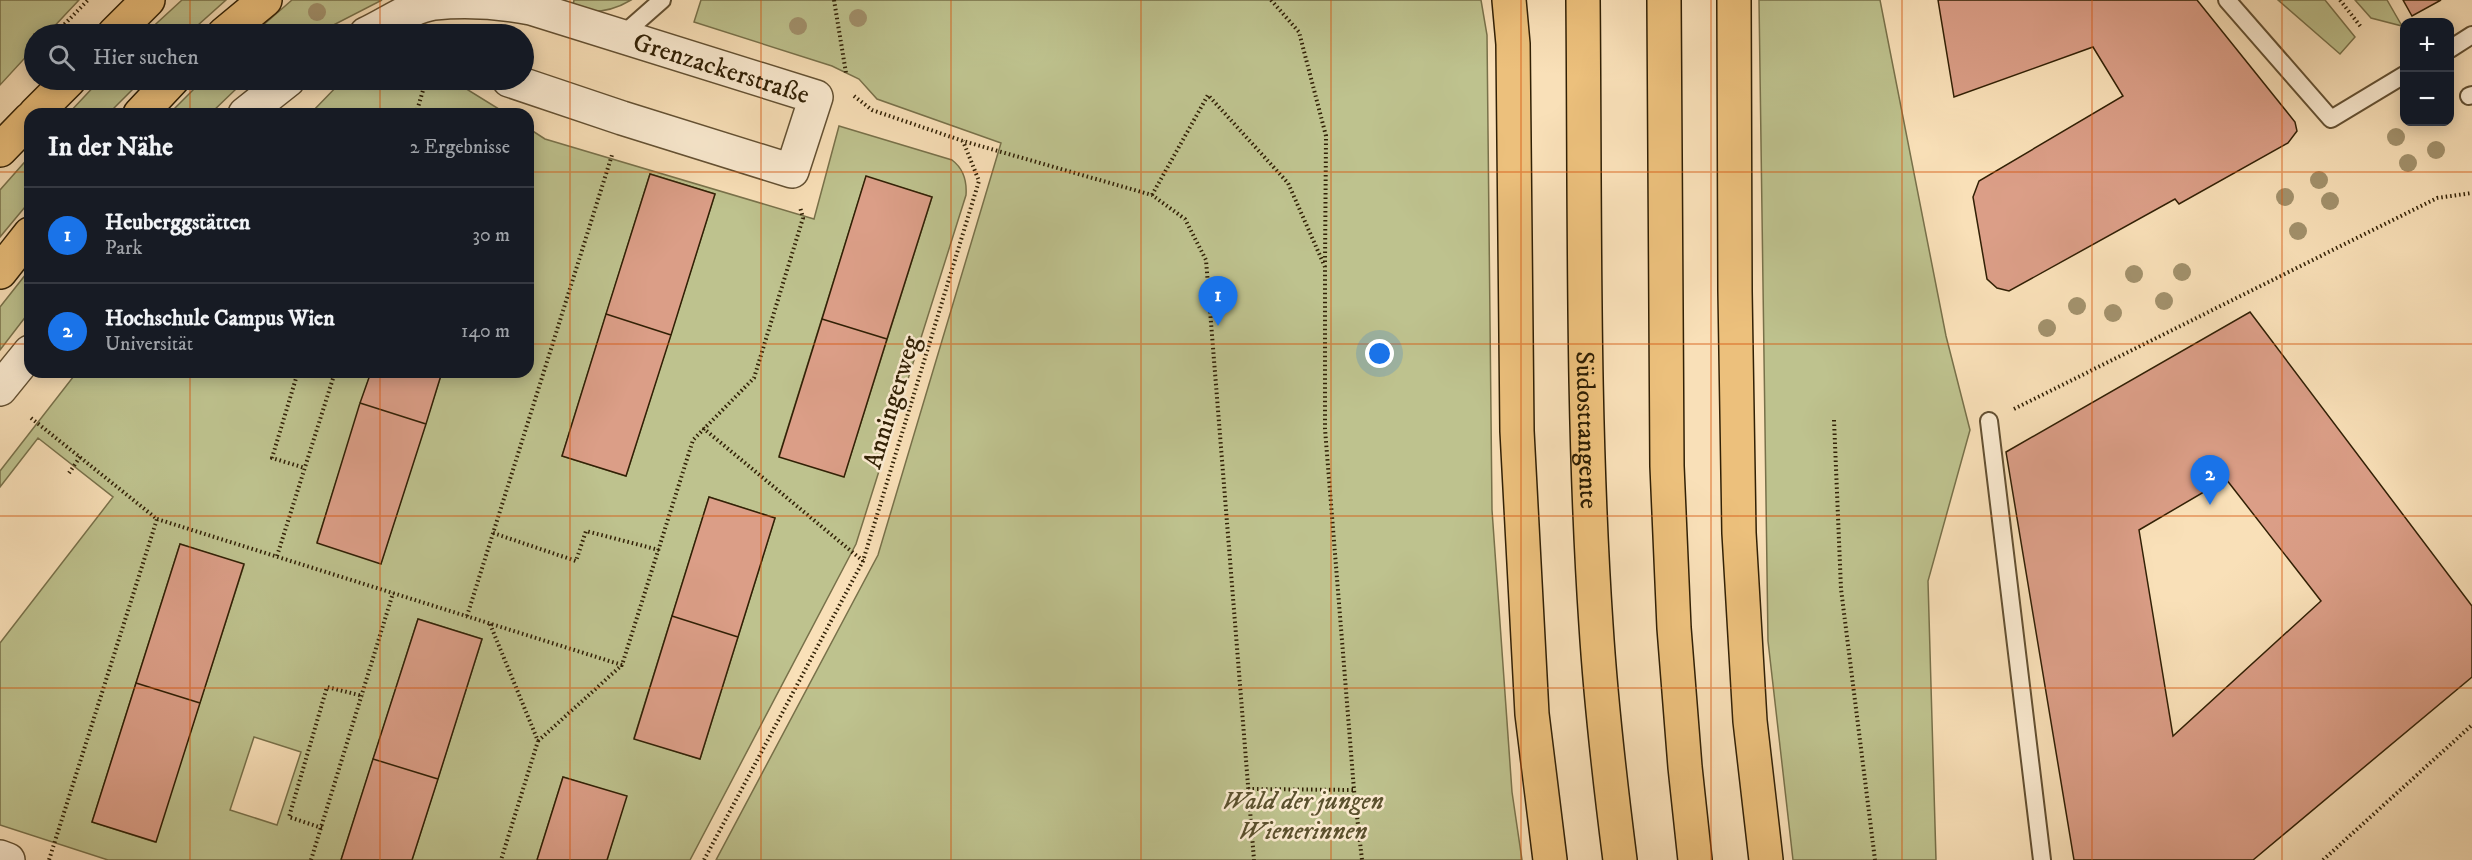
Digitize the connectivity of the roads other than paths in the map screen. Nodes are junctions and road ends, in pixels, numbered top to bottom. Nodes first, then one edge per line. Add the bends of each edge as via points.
1 (148, 0) edge
2 (265, 0) edge
3 (662, 0) edge
4 (1509, 0) edge
5 (1583, 0) edge
6 (1664, 0) edge
7 (1734, 0) edge
8 (2227, 0) edge
9 (124, 24) edge
10 (236, 24) edge
11 (388, 24) edge
12 (2472, 35) edge
13 (620, 37) junction
14 (2454, 46) edge
15 (2400, 77) edge
16 (534, 89) edge
17 (59, 90) edge
18 (163, 90) edge
19 (275, 90) edge
20 (41, 108) edge
21 (146, 108) edge
22 (253, 108) edge
23 (24, 125) edge
24 (0, 150) edge
25 (24, 242) edge
26 (0, 272) edge
27 (24, 359) edge
28 (0, 389) edge
29 (1989, 421) road end
30 (0, 857) edge
31 (8, 860) edge
32 (1550, 860) edge
33 (1620, 860) edge
34 (1695, 860) edge
35 (1766, 860) edge
36 (2042, 860) edge

1 - 9 main road
2 - 10 main road
3 - 13 lane
4 - 32 main road via 1513,44 1517,431 1532,714
5 - 33 main road, Südosttangente via 1589,473 1596,625
6 - 34 main road via 1667,466 1674,628
7 - 35 main road via 1738,533 1750,721
8 - 15 lane via 2331,119
11 - 13 street, Grenzackerstraße via 433,3 479,1 531,8
12 - 14 lane
13 - 16 street, Grenzackerstraße via 816,97 792,171
17 - 20 main road
18 - 21 main road
19 - 22 street
23 - 24 main road
25 - 26 main road
27 - 28 street
29 - 36 lane
30 - 31 street

